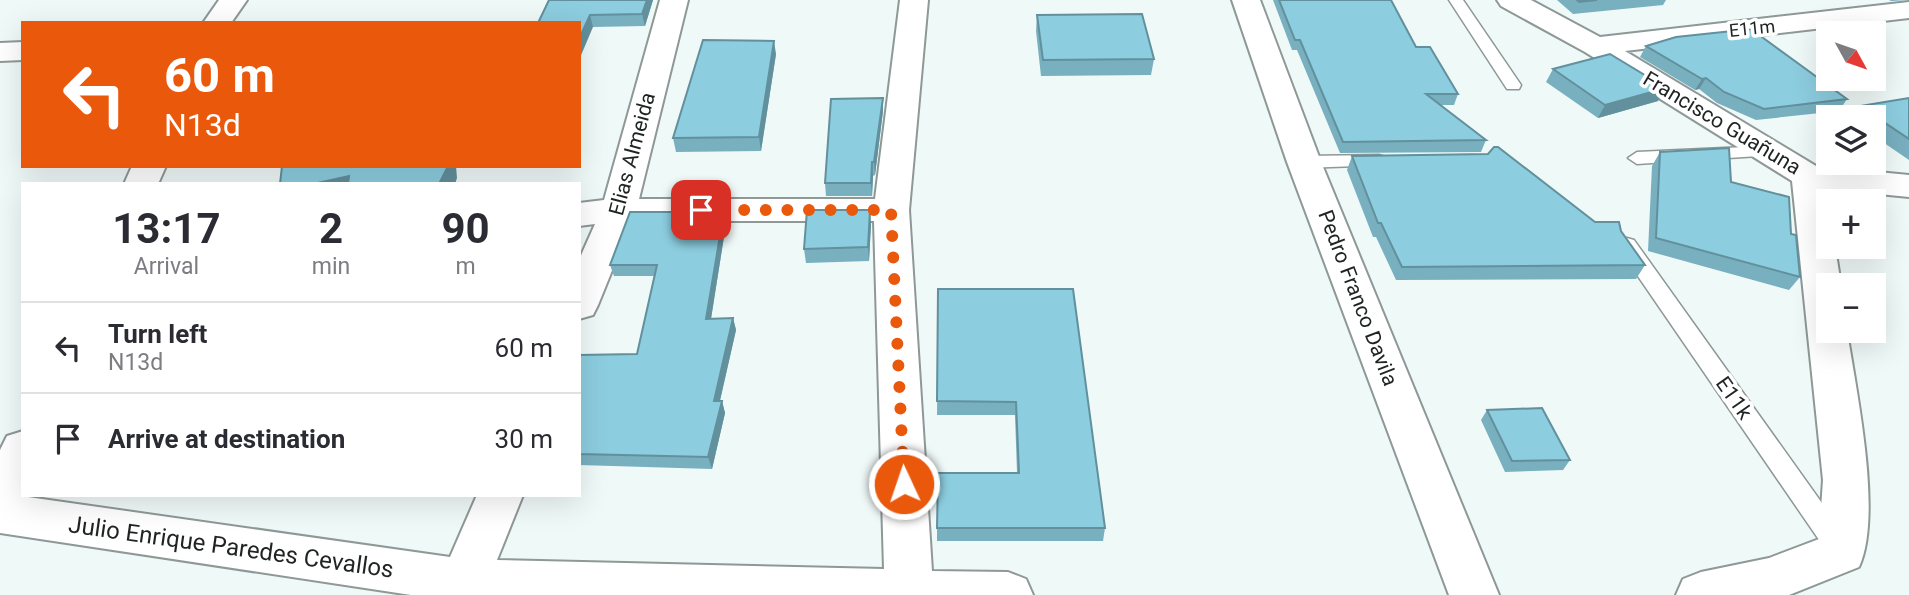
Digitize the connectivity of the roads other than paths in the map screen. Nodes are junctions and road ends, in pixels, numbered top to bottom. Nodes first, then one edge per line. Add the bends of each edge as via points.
1 (233, 0) edge
2 (674, 0) edge
3 (914, 0) edge
4 (1246, 0) edge
5 (1457, 0) edge
6 (1511, 0) edge
7 (1904, 14) edge
8 (218, 21) edge
9 (1595, 46) junction
10 (21, 51) edge
11 (0, 52) edge
12 (1513, 85) dead end
13 (1769, 151) junction
14 (1637, 158) dead end
15 (1397, 161) edge
16 (1304, 162) junction
17 (1808, 176) junction
18 (1909, 186) edge
19 (619, 210) junction
20 (891, 210) junction
21 (581, 215) edge
22 (1625, 243) edge
23 (581, 300) edge
24 (21, 453) edge
25 (0, 493) edge
26 (499, 497) edge
27 (0, 513) edge
28 (1842, 552) junction
29 (464, 581) junction
30 (909, 594) edge
31 (986, 595) edge
32 (1474, 595) edge
33 (1701, 595) edge

1 - 8 street
2 - 19 street, Elias Almeida
3 - 20 street
4 - 16 street, Pedro Franco Davila
5 - 12 lane
6 - 9 street, Francisco Guañuna
7 - 9 street, E11m
9 - 13 street, Francisco Guañuna
10 - 11 street
13 - 14 lane
13 - 17 street, Francisco Guañuna
15 - 16 lane
16 - 32 street, Pedro Franco Davila
17 - 18 street, Francisco Guañuna
17 - 28 street via 1846,480
19 - 20 street
19 - 21 street
19 - 23 street, Elias Almeida
20 - 30 street
22 - 28 lane, E11k
24 - 25 street
26 - 29 street
27 - 29 street, Julio Enrique Paredes Cevallos
28 - 33 street via 1770,580
29 - 30 street, Julio Enrique Paredes Cevallos
30 - 31 street, Julio Enrique Paredes Cevallos

